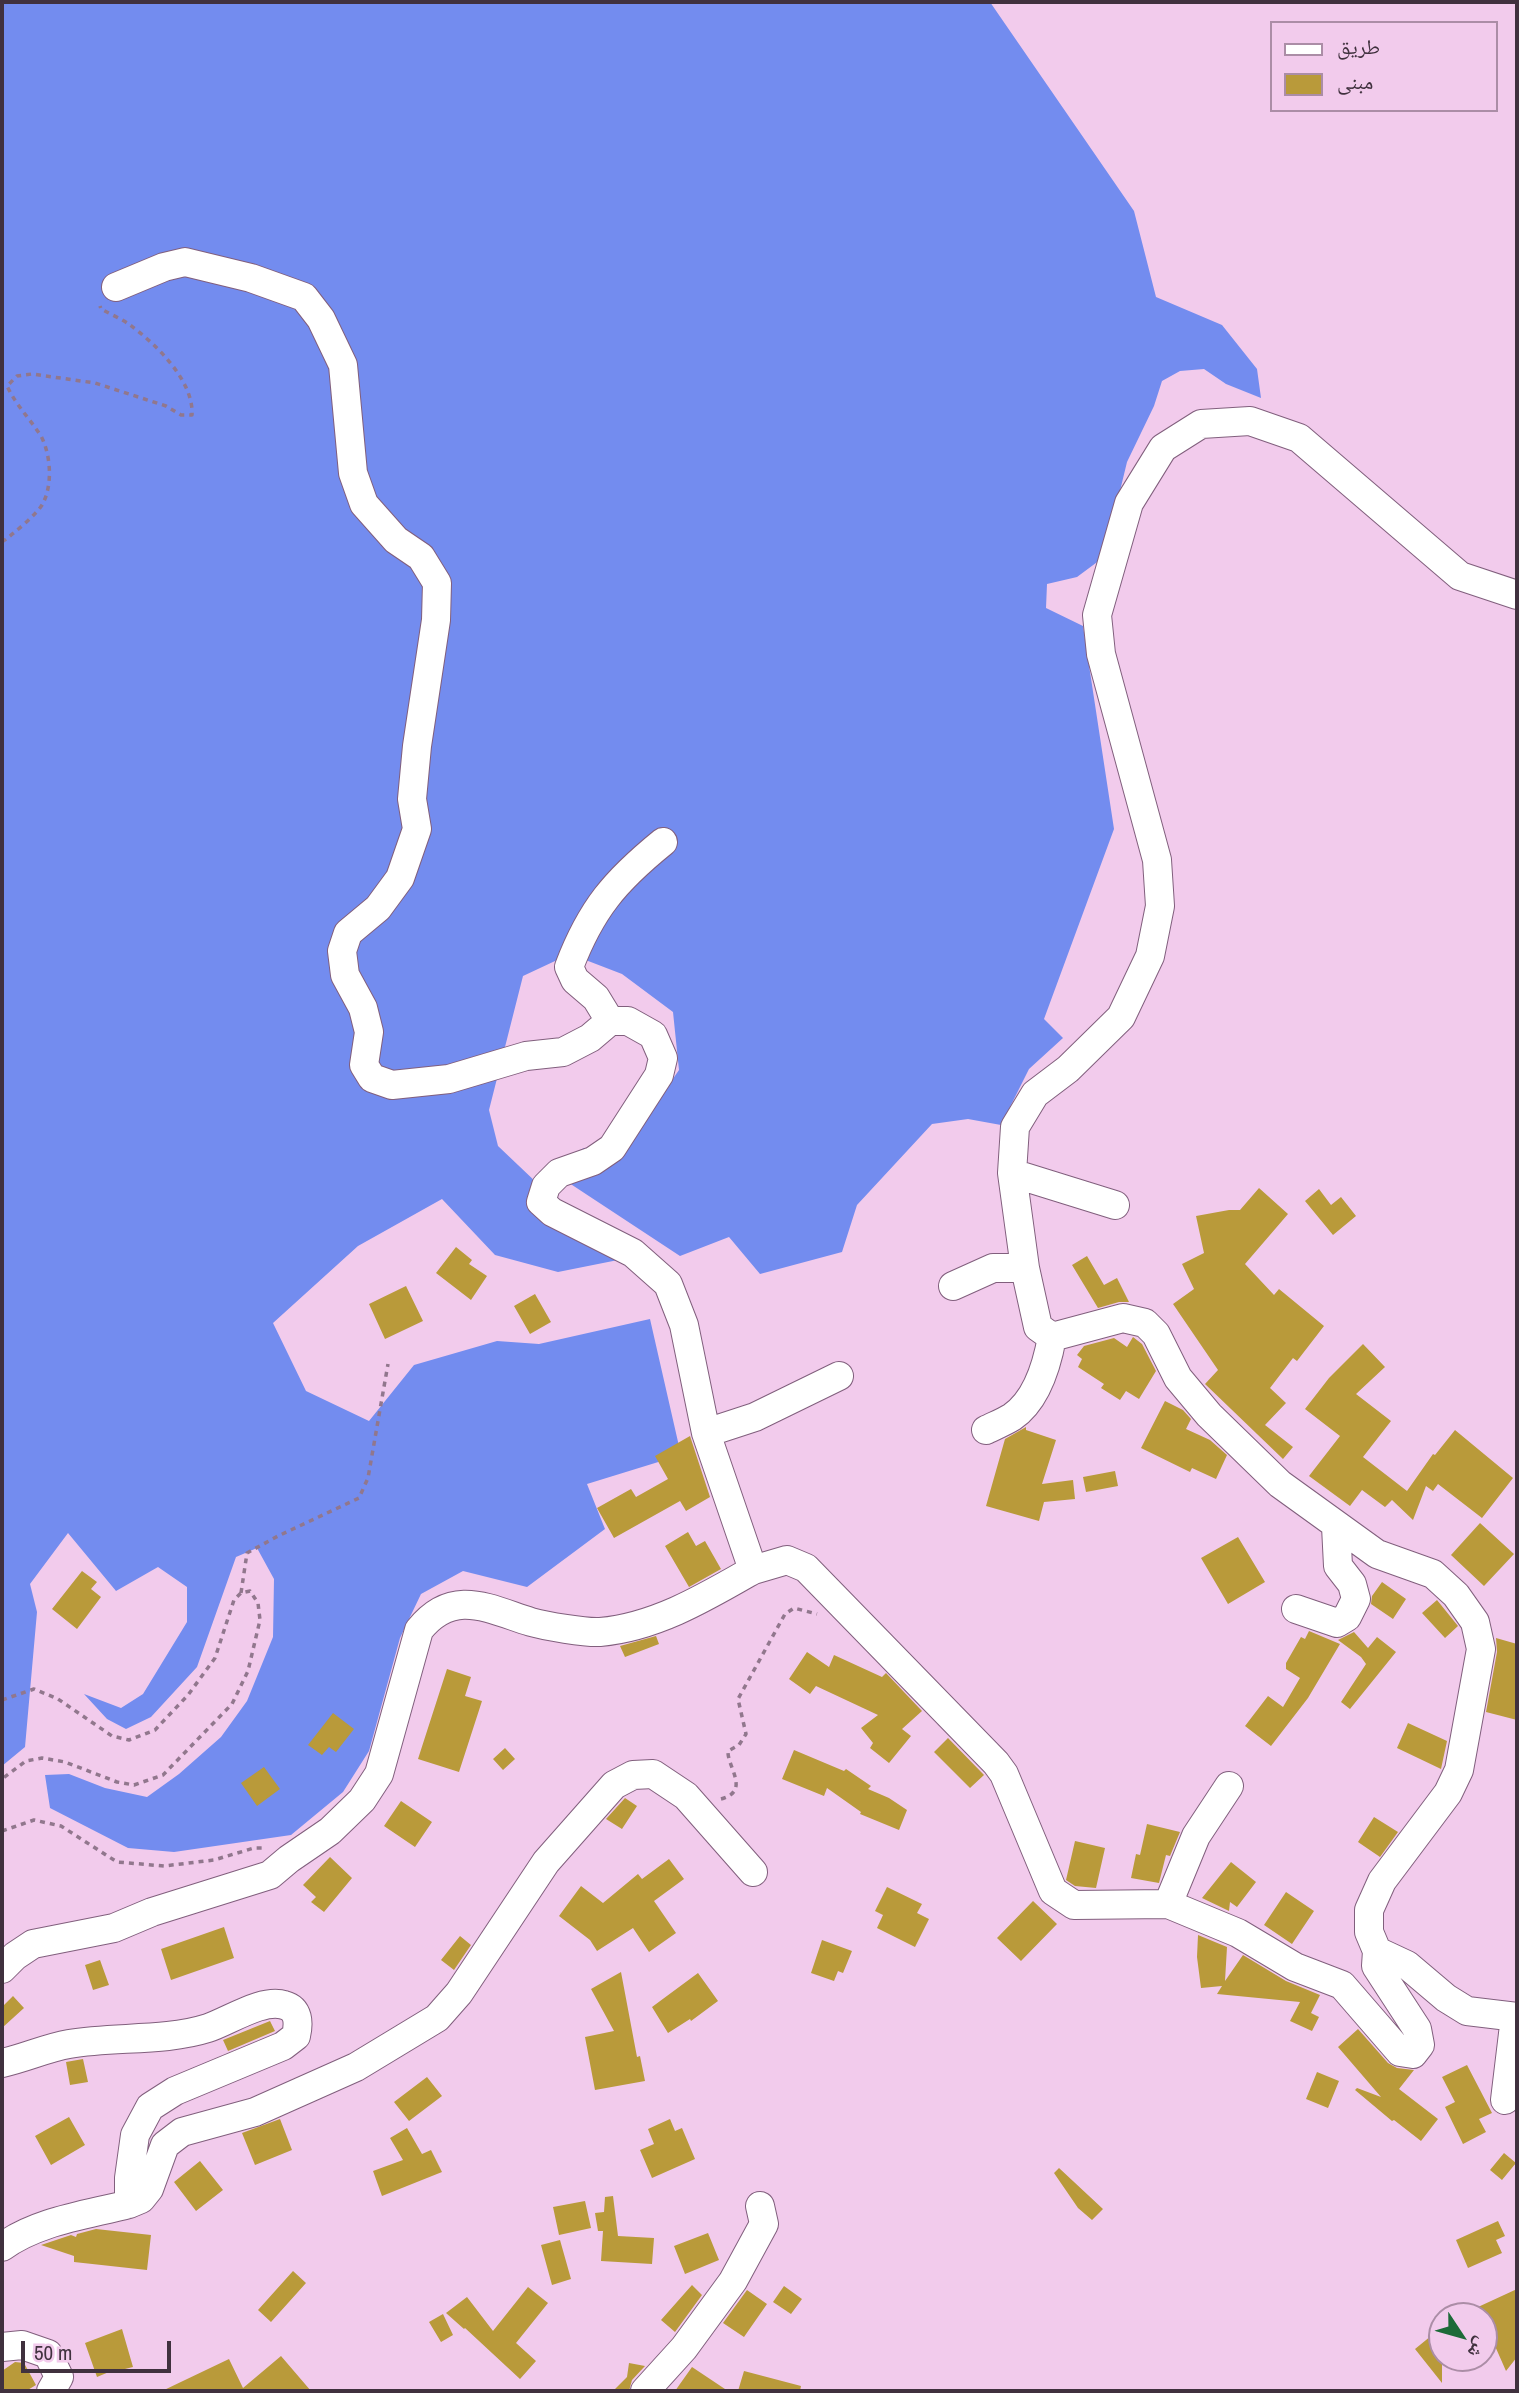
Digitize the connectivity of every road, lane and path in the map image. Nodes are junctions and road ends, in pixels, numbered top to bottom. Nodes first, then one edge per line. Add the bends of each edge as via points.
1 (116, 286) joint
2 (2, 542) edge
3 (1517, 595) edge
4 (663, 842) dead end
5 (610, 1021) junction
6 (1012, 1173) junction
7 (1115, 1205) dead end
8 (1025, 1268) junction
9 (953, 1286) dead end
10 (1052, 1337) junction
11 (388, 1364) dead end
12 (839, 1376) dead end
13 (986, 1430) dead end
14 (706, 1433) junction
15 (1336, 1526) junction
16 (753, 1570) junction
17 (241, 1593) junction
18 (1296, 1609) dead end
19 (854, 1616) junction
20 (2, 1700) edge
21 (2, 1779) edge
22 (1229, 1786) dead end
23 (686, 1796) junction
24 (2, 1832) edge
25 (289, 1859) junction
26 (753, 1872) dead end
27 (1168, 1904) junction
28 (1377, 1951) junction
29 (2, 1969) edge
30 (1516, 2017) edge
31 (2, 2063) edge
32 (1505, 2100) dead end
33 (130, 2204) junction
34 (760, 2206) dead end
35 (2, 2247) edge
36 (2, 2347) edge
37 (51, 2391) edge
38 (645, 2391) edge

1 - 2 path via 99,296 101,309 130,325 172,364 192,402 192,415 94,383 17,376 7,386 42,438 50,483 42,506
1 - 5 street via 185,262 304,297 321,319 343,365 353,473 365,504 396,540 421,557 437,583 413,786 416,829 400,878 378,908 348,933 342,951 345,975 363,1008 369,1032 364,1065 372,1078 392,1085 449,1079 526,1056 563,1052
3 - 6 street via 1460,576 1299,438 1250,421 1201,424 1163,448 1129,503 1097,615 1101,654 1157,860 1160,906 1153,944 1121,1017 1035,1094 1015,1128
4 - 5 street via 606,895 582,933 569,967
5 - 14 street via 628,1021 653,1035 663,1058 659,1075 612,1148 593,1161 559,1173 546,1186 541,1202 634,1253 668,1284 684,1325
6 - 7 street
6 - 8 street
8 - 9 street via 993,1268
8 - 10 street via 1038,1327
10 - 13 street via 1046,1369 1028,1400 1014,1416
10 - 15 street via 1123,1318 1145,1323 1156,1334 1178,1378 1209,1415 1280,1485
11 - 17 path via 368,1478 359,1498 247,1553
12 - 14 street via 755,1417
14 - 16 street
15 - 18 street via 1338,1566 1352,1584 1356,1599 1347,1617 1337,1623
15 - 28 street via 1377,1554 1433,1574 1475,1622 1481,1649 1459,1770 1448,1793 1382,1881 1368,1910 1369,1932
16 - 19 street via 787,1560 806,1568
16 - 25 street via 651,1622 598,1632 534,1623 486,1606 458,1605 430,1616 419,1630 379,1774 362,1800 330,1831
17 - 20 path via 234,1600 215,1658 155,1730 129,1740 111,1736 58,1699 34,1689
17 - 21 path via 250,1591 258,1603 260,1620 247,1671 232,1704 163,1774 134,1785 42,1758 26,1761
19 - 23 path via 794,1608 785,1614 738,1699 746,1734 728,1751 727,1759 737,1775 736,1785 728,1797 713,1801
19 - 27 street via 1004,1774 1053,1891 1074,1905
22 - 27 street via 1196,1836
23 - 26 street
23 - 33 street via 653,1774 633,1775 614,1786 546,1861 437,2018 356,2067 255,2112 182,2132 165,2145 149,2189
24 - 25 path via 34,1820 61,1826 117,1862 164,1866 275,1848
25 - 29 street via 270,1875 114,1928 33,1944
27 - 28 street via 1238,1933 1295,1967 1342,1985 1400,2052 1413,2054 1420,2045 1417,2029 1376,1966
28 - 30 street via 1407,1965 1468,2011
30 - 32 street
31 - 33 street via 68,2044 207,2028 268,2004 292,2008 299,2022 296,2036 283,2046 175,2091 150,2107 135,2135
33 - 35 street via 35,2229
34 - 38 street via 764,2224 733,2281 684,2348
36 - 37 street via 22,2345 48,2354 59,2377

